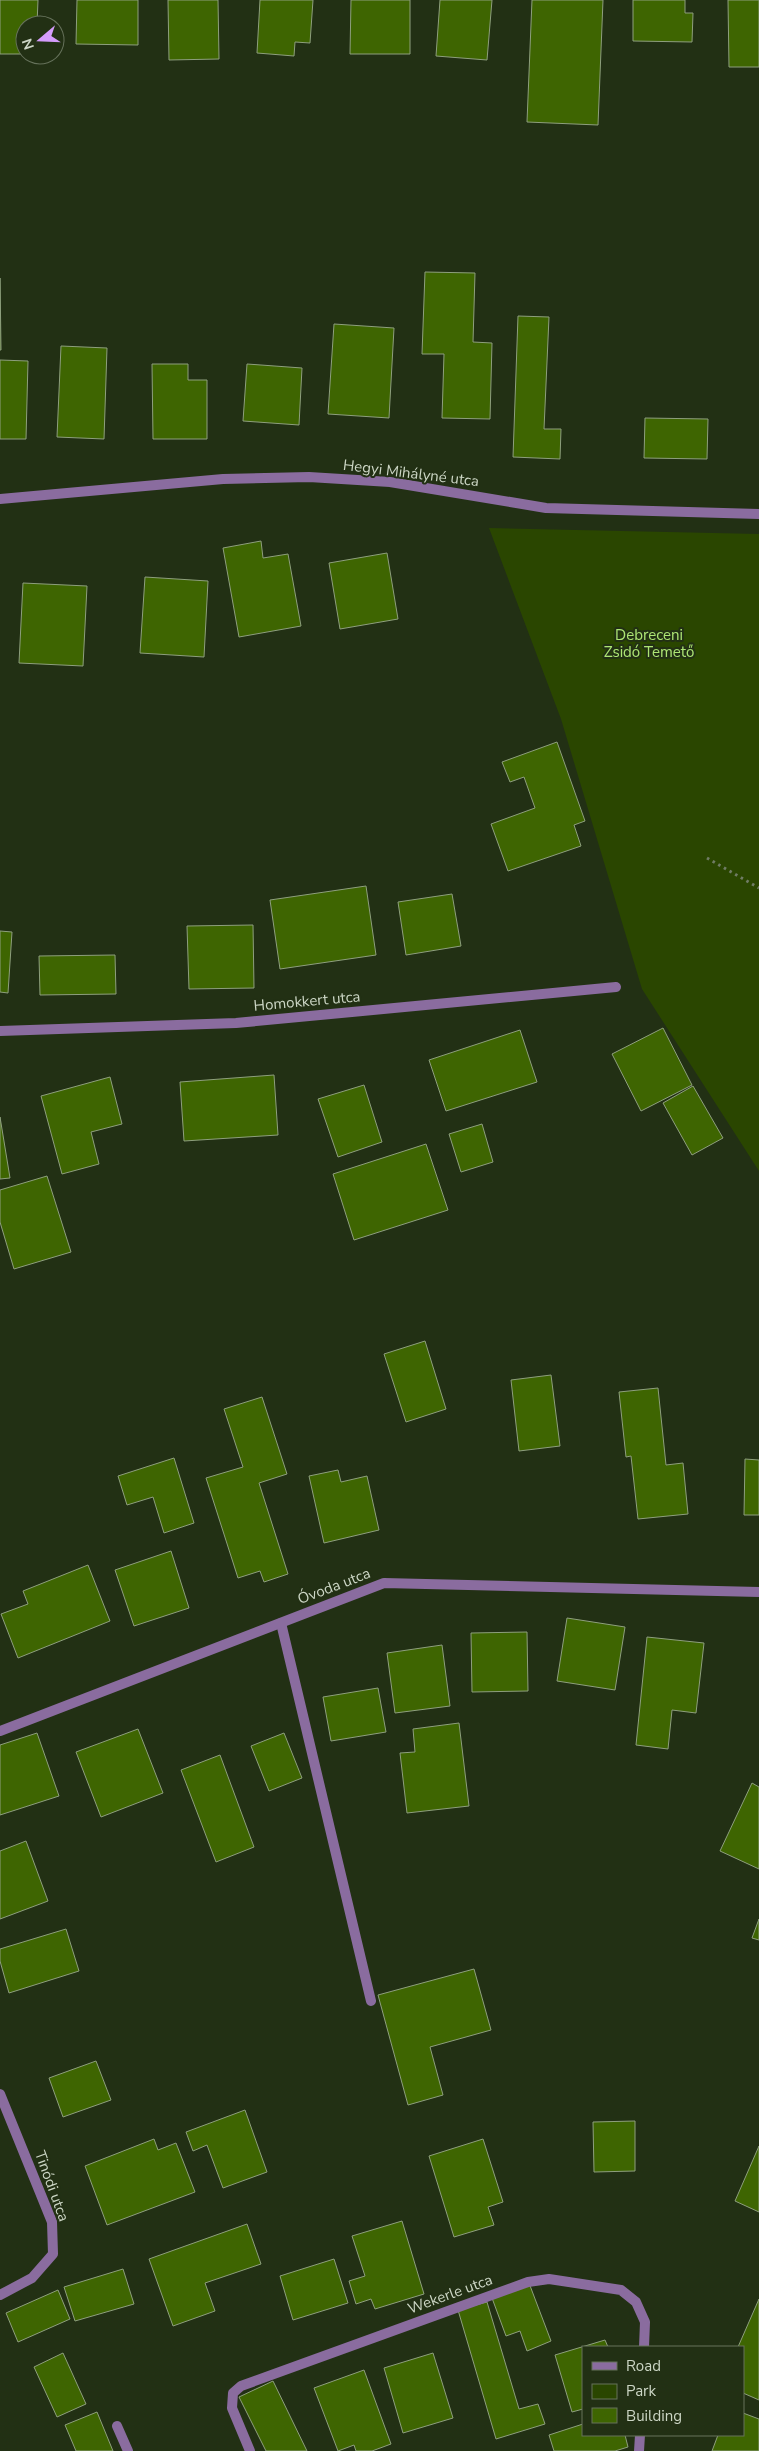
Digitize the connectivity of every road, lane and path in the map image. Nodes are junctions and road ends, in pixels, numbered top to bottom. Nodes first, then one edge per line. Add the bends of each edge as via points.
1 (0, 499) edge
2 (759, 514) edge
3 (707, 858) dead end
4 (759, 888) edge
5 (616, 987) dead end
6 (0, 1031) edge
7 (759, 1592) edge
8 (281, 1623) junction
9 (0, 1731) edge
10 (371, 2002) dead end
11 (0, 2094) edge
12 (0, 2295) edge
13 (644, 2346) edge
14 (117, 2426) dead end
15 (640, 2436) edge
16 (128, 2451) edge
17 (250, 2451) edge
18 (639, 2451) edge

1 - 2 street, Hegyi Mihályné utca via 223,479 310,477 390,482 546,508
3 - 4 path
5 - 6 street, Homokkert utca via 236,1023
7 - 8 street, Óvoda utca via 384,1583
8 - 9 street, Óvoda utca
8 - 10 street
11 - 12 street, Tinódi utca via 52,2222 53,2254 32,2278
13 - 17 street, Wekerle utca via 645,2322 636,2302 621,2290 549,2279 528,2282 241,2386 233,2393 232,2408
14 - 16 street
15 - 18 street

